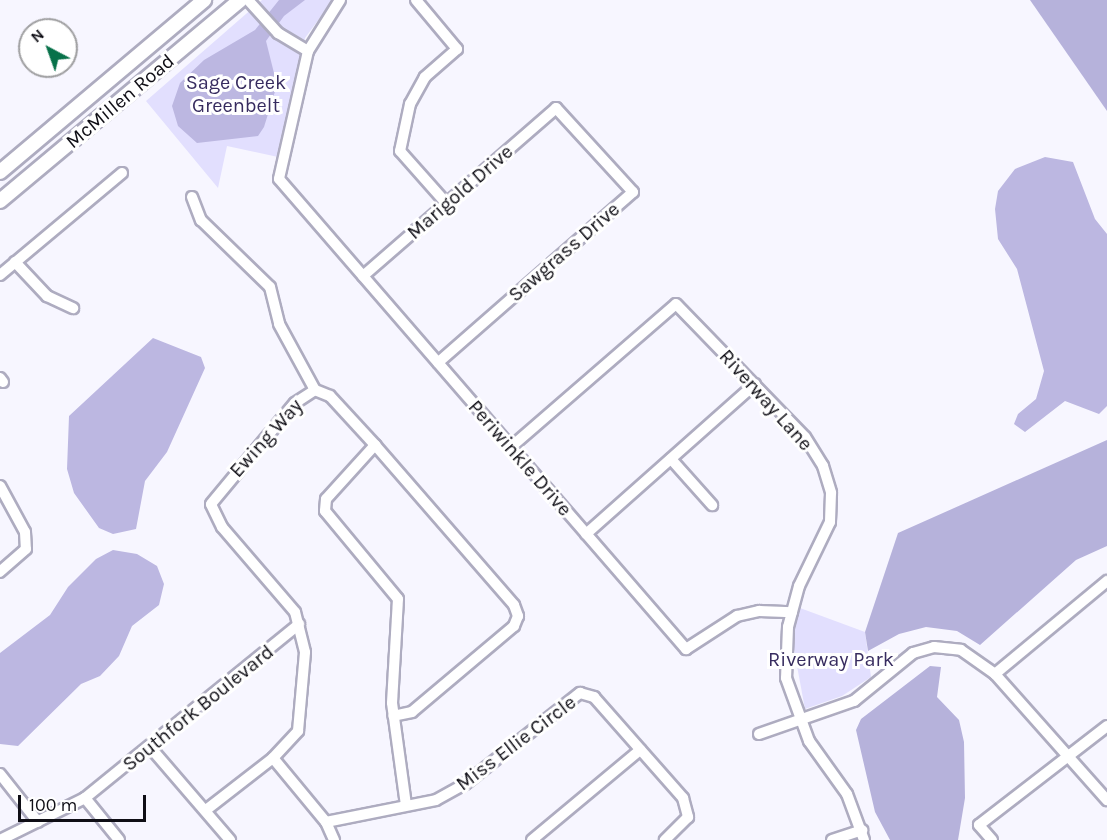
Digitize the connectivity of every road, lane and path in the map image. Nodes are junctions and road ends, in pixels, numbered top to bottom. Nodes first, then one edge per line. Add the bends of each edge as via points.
1 (204, 0) edge
2 (240, 0) edge
3 (248, 0) edge
4 (339, 0) edge
5 (416, 0) edge
6 (308, 51) junction
7 (556, 108) joint
8 (0, 172) edge
9 (122, 173) dead end
10 (192, 197) dead end
11 (0, 201) edge
12 (446, 203) junction
13 (15, 262) junction
14 (0, 275) edge
15 (363, 276) junction
16 (73, 308) dead end
17 (438, 363) junction
18 (755, 384) junction
19 (315, 390) junction
20 (375, 445) junction
21 (511, 447) junction
22 (671, 459) junction
23 (0, 486) edge
24 (712, 505) dead end
25 (586, 534) junction
26 (0, 572) edge
27 (1106, 580) edge
28 (792, 612) junction
29 (299, 624) junction
30 (995, 674) junction
31 (393, 716) junction
32 (800, 720) junction
33 (1107, 726) edge
34 (759, 734) dead end
35 (150, 747) junction
36 (640, 750) junction
37 (1070, 757) junction
38 (273, 758) junction
39 (0, 774) edge
40 (85, 798) junction
41 (1107, 800) edge
42 (406, 805) junction
43 (206, 810) junction
44 (38, 822) junction
45 (326, 822) junction
46 (863, 835) edge
47 (6, 839) edge
48 (119, 840) edge
49 (230, 840) edge
50 (334, 840) edge
51 (532, 840) edge
52 (665, 840) edge
53 (832, 840) edge
54 (992, 840) edge

1 - 8 main road, McMillen Road
2 - 11 main road, McMillen Road
3 - 6 street via 278,33
4 - 6 street
5 - 12 street via 457,49 425,77 410,104 400,151
6 - 15 street, Periwinkle Drive via 279,179
7 - 12 street, Marigold Drive
7 - 17 street, Sawgrass Drive via 633,192
9 - 13 street
10 - 19 street via 201,219 270,287 279,324
12 - 15 street, Marigold Drive
13 - 14 street
13 - 16 street via 47,296
15 - 17 street, Periwinkle Drive
17 - 21 street, Periwinkle Drive
18 - 21 street, Riverway Lane via 676,304
18 - 22 street
18 - 28 street, Riverway Lane via 805,437 823,466 831,493 830,522
19 - 20 street, Ewing Way via 330,396
19 - 29 street, Ewing Way via 295,404 211,504 213,515 290,605
20 - 31 street via 326,499 325,512 398,599
20 - 31 street, Ewing Way via 514,605 518,616 514,626 412,712
21 - 25 street, Periwinkle Drive
22 - 24 street
22 - 25 street
23 - 26 street via 25,532 26,549
25 - 28 street, Periwinkle Drive via 686,649 737,616
27 - 30 street
28 - 32 street, Riverway Lane via 785,648 786,678
29 - 35 street, Southfork Boulevard
29 - 38 street, Ewing Way via 305,652 298,731
30 - 32 street via 961,650 934,647 913,653 854,701
30 - 37 street
31 - 42 street
32 - 34 street
32 - 46 street, Riverway Lane via 847,794
33 - 37 street
35 - 40 street, Southfork Boulevard
35 - 43 street
36 - 42 street, Miss Ellie Circle via 594,697 580,693 465,784 436,800
36 - 51 street
36 - 52 street, Miss Ellie Circle via 689,808 683,825
37 - 41 street
37 - 54 street via 1032,780 979,825
38 - 43 street, Ewing Way
38 - 45 street
39 - 44 street
40 - 44 street, Southfork Boulevard
40 - 48 street
42 - 45 street, Miss Ellie Circle
43 - 49 street
44 - 47 street, Southfork Boulevard
45 - 50 street
46 - 53 street

